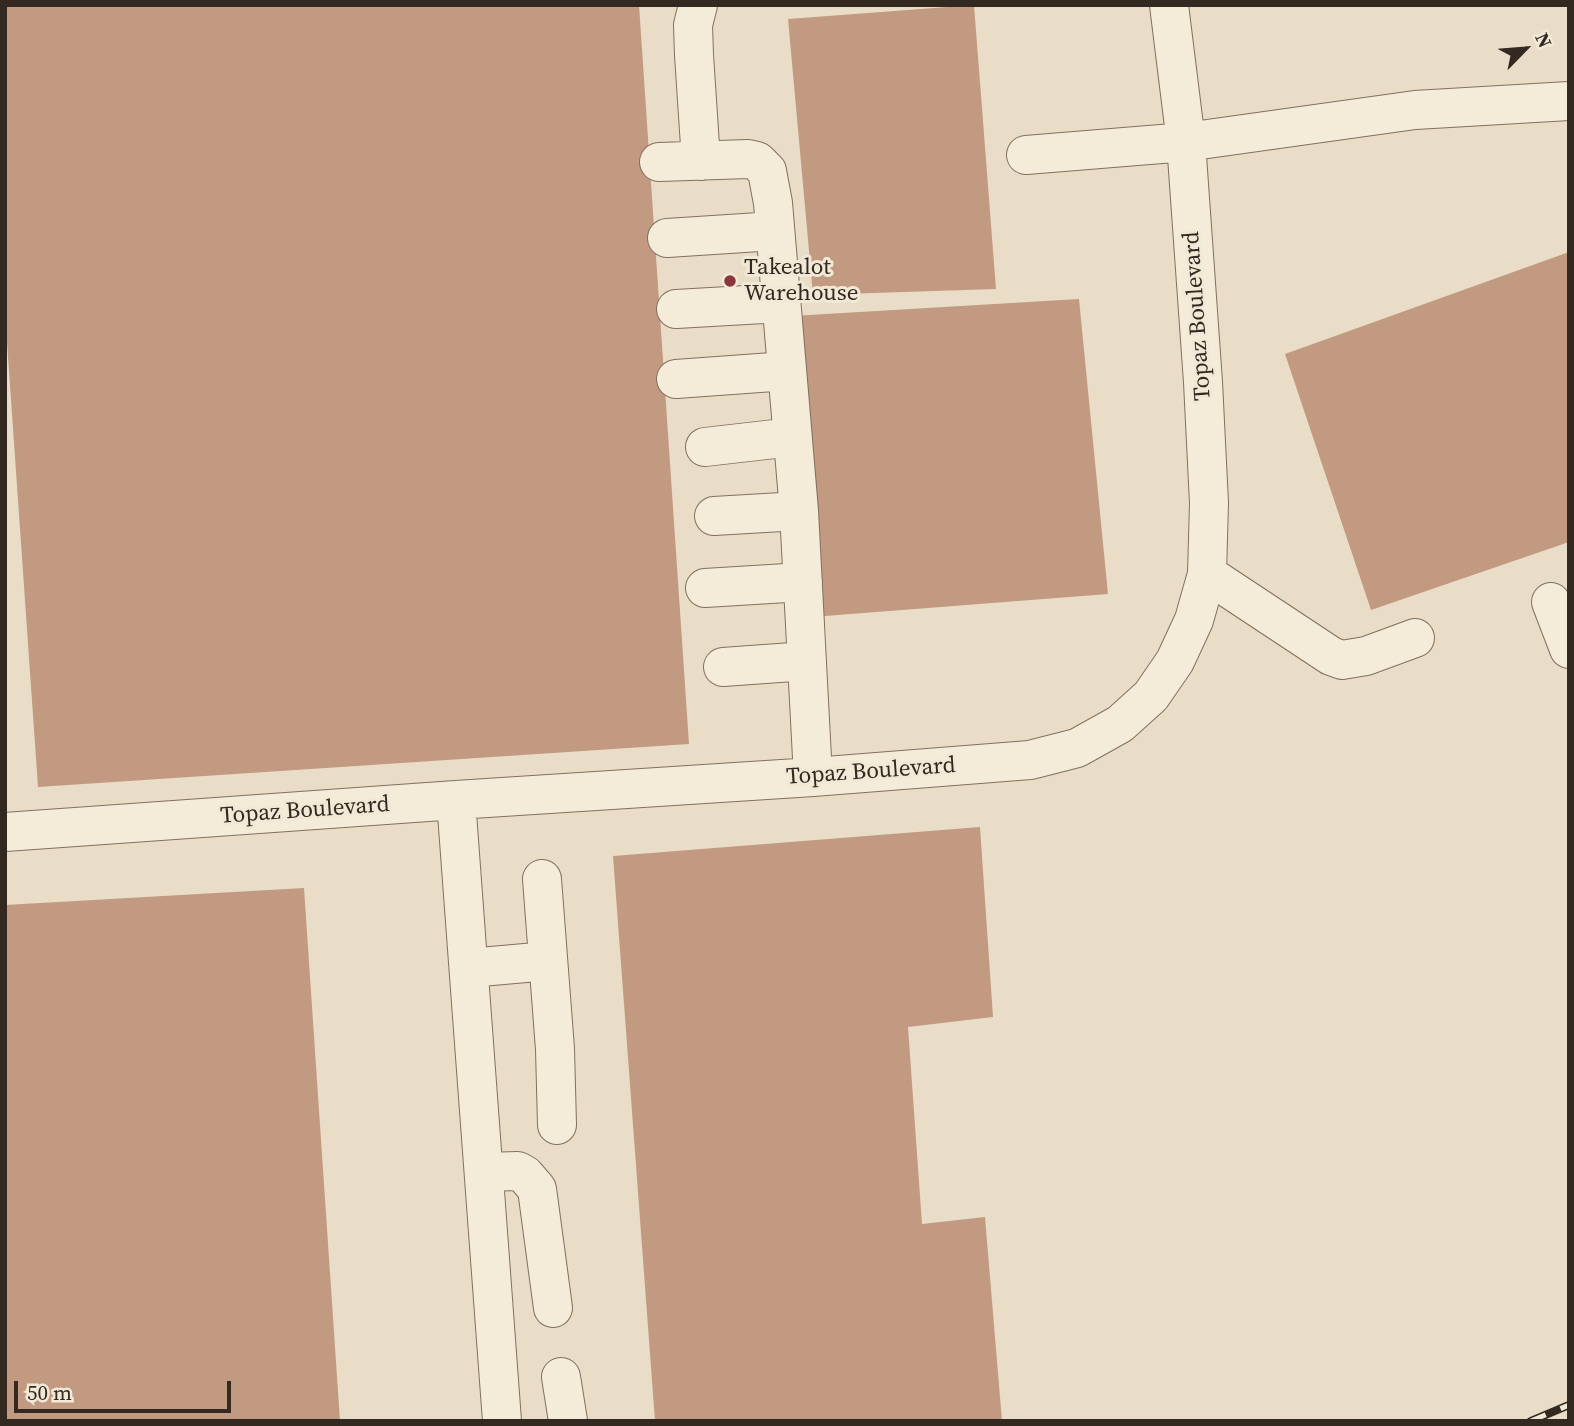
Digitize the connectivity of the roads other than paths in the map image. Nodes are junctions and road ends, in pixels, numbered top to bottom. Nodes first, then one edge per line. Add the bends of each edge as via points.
1 (698, 5) edge
2 (1169, 5) edge
3 (1569, 101) edge
4 (1186, 142) junction
5 (1026, 155) dead end
6 (701, 161) junction
7 (659, 162) dead end
8 (775, 231) junction
9 (667, 238) dead end
10 (781, 303) junction
11 (676, 309) dead end
12 (787, 370) junction
13 (676, 379) dead end
14 (792, 437) junction
15 (705, 447) dead end
16 (799, 511) junction
17 (714, 516) dead end
18 (1207, 574) junction
19 (803, 582) junction
20 (705, 588) dead end
21 (1551, 602) dead end
22 (1415, 638) dead end
23 (1569, 649) edge
24 (807, 661) junction
25 (723, 667) dead end
26 (813, 777) junction
27 (456, 800) junction
28 (5, 832) edge
29 (542, 879) dead end
30 (548, 961) junction
31 (469, 968) junction
32 (557, 1125) dead end
33 (484, 1172) junction
34 (553, 1308) dead end
35 (561, 1377) dead end
36 (502, 1421) edge
37 (568, 1421) edge

1 - 6 street via 694,35
2 - 4 street, Topaz Boulevard
3 - 4 street via 1415,110
4 - 5 street
4 - 18 street, Topaz Boulevard via 1209,503
6 - 7 street
6 - 8 street via 748,159 763,165
8 - 9 street
8 - 10 street
10 - 11 street
10 - 12 street
12 - 13 street
12 - 14 street
14 - 15 street
14 - 16 street
16 - 17 street
16 - 19 street
18 - 22 street via 1342,660
18 - 26 street, Topaz Boulevard via 1194,620 1175,661 1151,696 1119,724 1077,748 1030,760
19 - 20 street
19 - 24 street
21 - 23 street
24 - 25 street
24 - 26 street
26 - 27 street, Topaz Boulevard
27 - 28 street, Topaz Boulevard
27 - 31 street
29 - 30 street
30 - 31 street
30 - 32 street
31 - 33 street
33 - 34 street via 518,1171 537,1189
33 - 36 street
35 - 37 street

